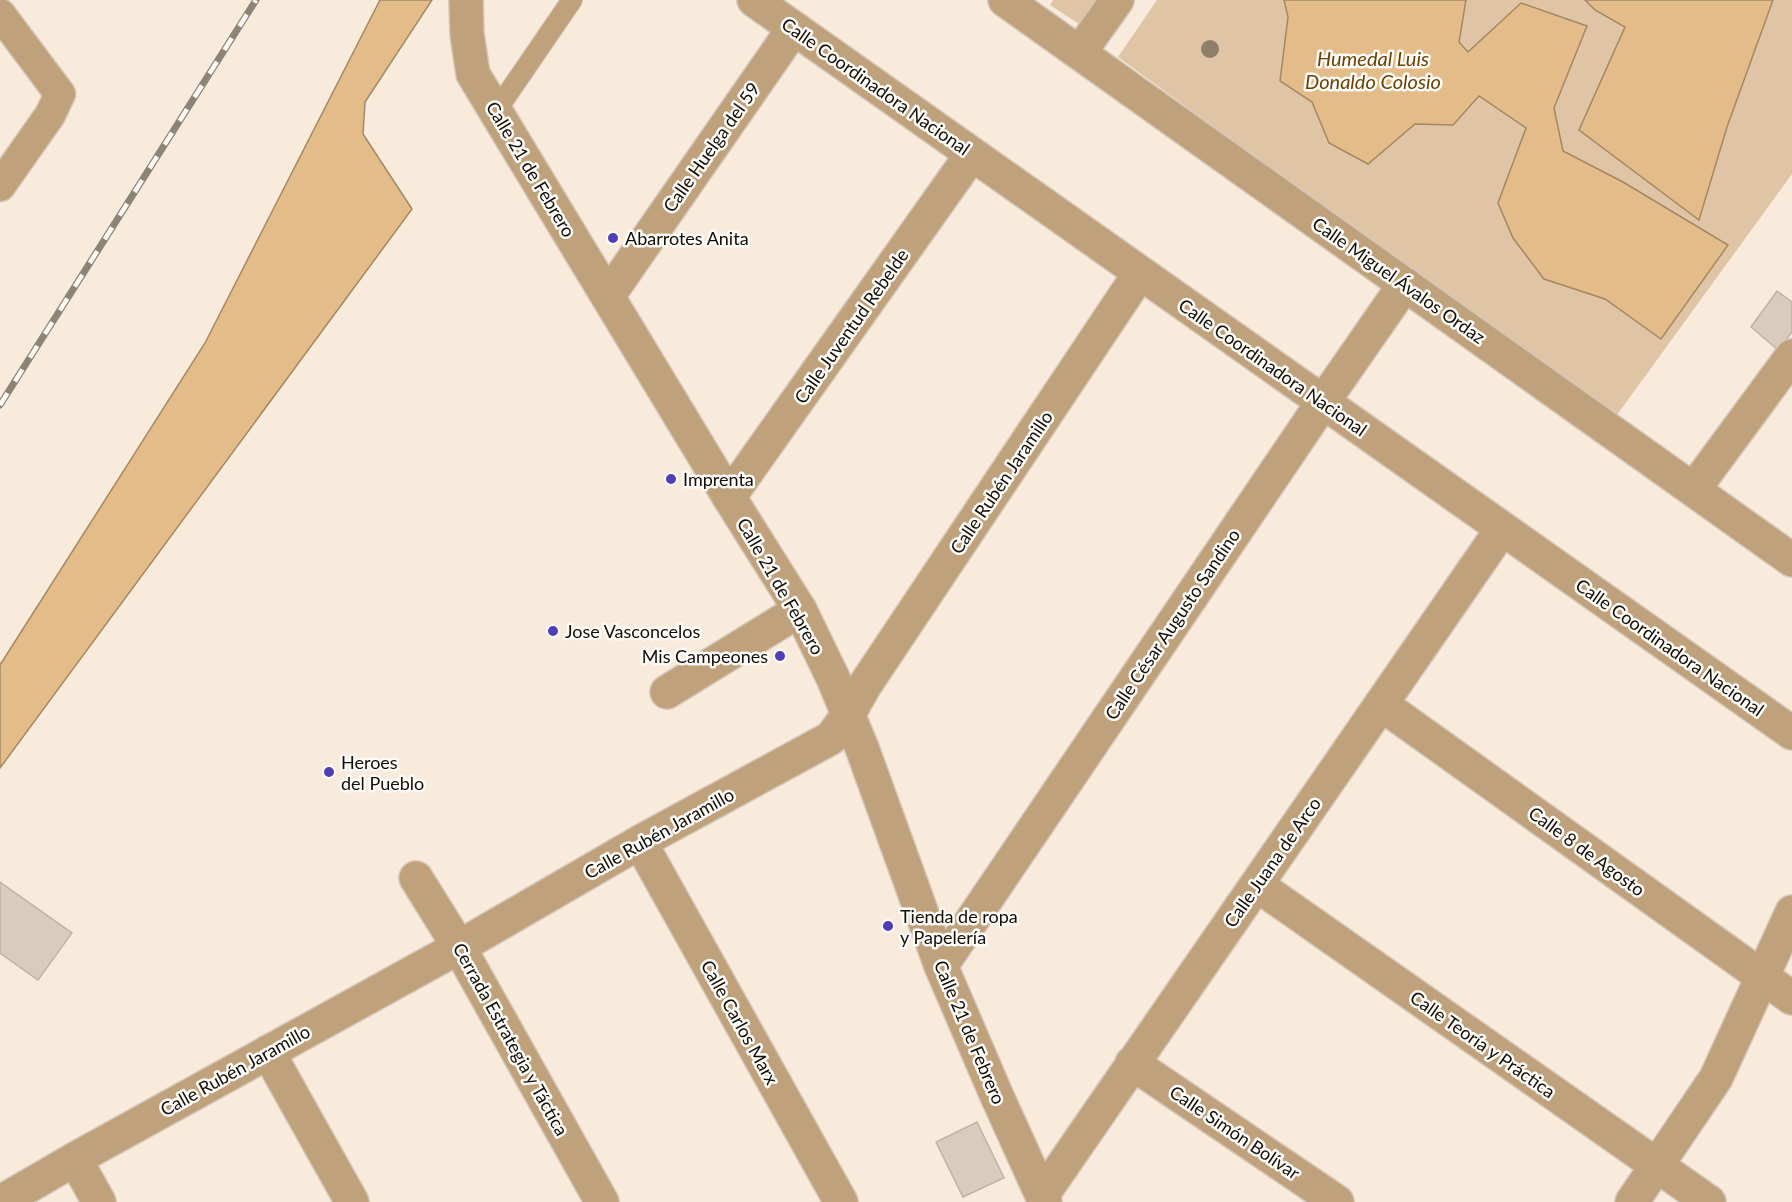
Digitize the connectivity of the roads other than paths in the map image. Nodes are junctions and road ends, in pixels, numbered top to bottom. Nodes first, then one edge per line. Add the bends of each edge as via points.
1 (466, 0) edge
2 (572, 0) edge
3 (754, 0) edge
4 (1005, 0) edge
5 (1117, 0) edge
6 (0, 14) edge
7 (794, 28) junction
8 (1080, 52) junction
9 (496, 111) junction
10 (972, 154) junction
11 (0, 186) edge
12 (1140, 273) junction
13 (1405, 284) junction
14 (608, 296) junction
15 (1792, 356) edge
16 (1323, 402) junction
17 (1694, 489) junction
18 (729, 497) junction
19 (1502, 529) junction
20 (1792, 560) edge
21 (800, 610) junction
22 (667, 692) dead end
23 (1381, 704) junction
24 (848, 715) junction
25 (1792, 733) edge
26 (640, 842) junction
27 (416, 878) dead end
28 (1257, 885) junction
29 (1792, 912) edge
30 (459, 946) junction
31 (941, 966) junction
32 (1763, 977) junction
33 (1792, 998) edge
34 (268, 1052) junction
35 (1132, 1063) junction
36 (75, 1159) junction
37 (1657, 1165) junction
38 (1044, 1198) edge
39 (1, 1202) edge
40 (99, 1202) edge
41 (352, 1202) edge
42 (602, 1202) edge
43 (841, 1202) edge
44 (1337, 1202) edge
45 (1632, 1202) edge
46 (1709, 1202) edge

1 - 9 street, Calle 21 de Febrero via 473,74
2 - 9 lane
3 - 7 street, Calle Coordinadora Nacional
4 - 8 street, Calle Miguel Ávalos Ordaz
5 - 8 street
6 - 11 street via 60,94 50,115
7 - 10 street, Calle Coordinadora Nacional
7 - 14 street, Calle Huelga del 59
8 - 13 street, Calle Miguel Ávalos Ordaz
9 - 14 street, Calle 21 de Febrero
10 - 12 street, Calle Coordinadora Nacional
10 - 18 street, Calle Juventud Rebelde
12 - 16 street, Calle Coordinadora Nacional
12 - 24 street, Calle Rubén Jaramillo
13 - 16 street, Calle César Augusto Sandino
13 - 17 street, Calle Miguel Ávalos Ordaz
14 - 18 street, Calle 21 de Febrero
15 - 17 street
16 - 19 street, Calle Coordinadora Nacional
16 - 31 street, Calle César Augusto Sandino
17 - 20 street, Calle Miguel Ávalos Ordaz
18 - 21 street, Calle 21 de Febrero
19 - 23 street, Calle Juana de Arco
19 - 25 street, Calle Coordinadora Nacional
21 - 22 street
21 - 24 street, Calle 21 de Febrero
23 - 28 street, Calle Juana de Arco
23 - 32 street, Calle 8 de Agosto
24 - 26 street, Calle Rubén Jaramillo via 831,738
24 - 31 street, Calle 21 de Febrero
26 - 30 street, Calle Rubén Jaramillo
26 - 43 street, Calle Carlos Marx
27 - 30 street, Cerrada Estrategia y Táctica
28 - 35 street, Calle Juana de Arco
28 - 37 street, Calle Teoría y Práctica
29 - 32 street
30 - 34 street, Calle Rubén Jaramillo
30 - 42 street, Cerrada Estrategia y Táctica
31 - 38 street, Calle 21 de Febrero
32 - 33 street, Calle 8 de Agosto
32 - 37 street via 1716,1078
34 - 36 street, Calle Rubén Jaramillo
34 - 41 street
35 - 38 street, Calle Juana de Arco
35 - 44 street, Calle Simón Bolívar
36 - 39 street, Calle Rubén Jaramillo
36 - 40 street
37 - 45 street
37 - 46 street, Calle Teoría y Práctica

